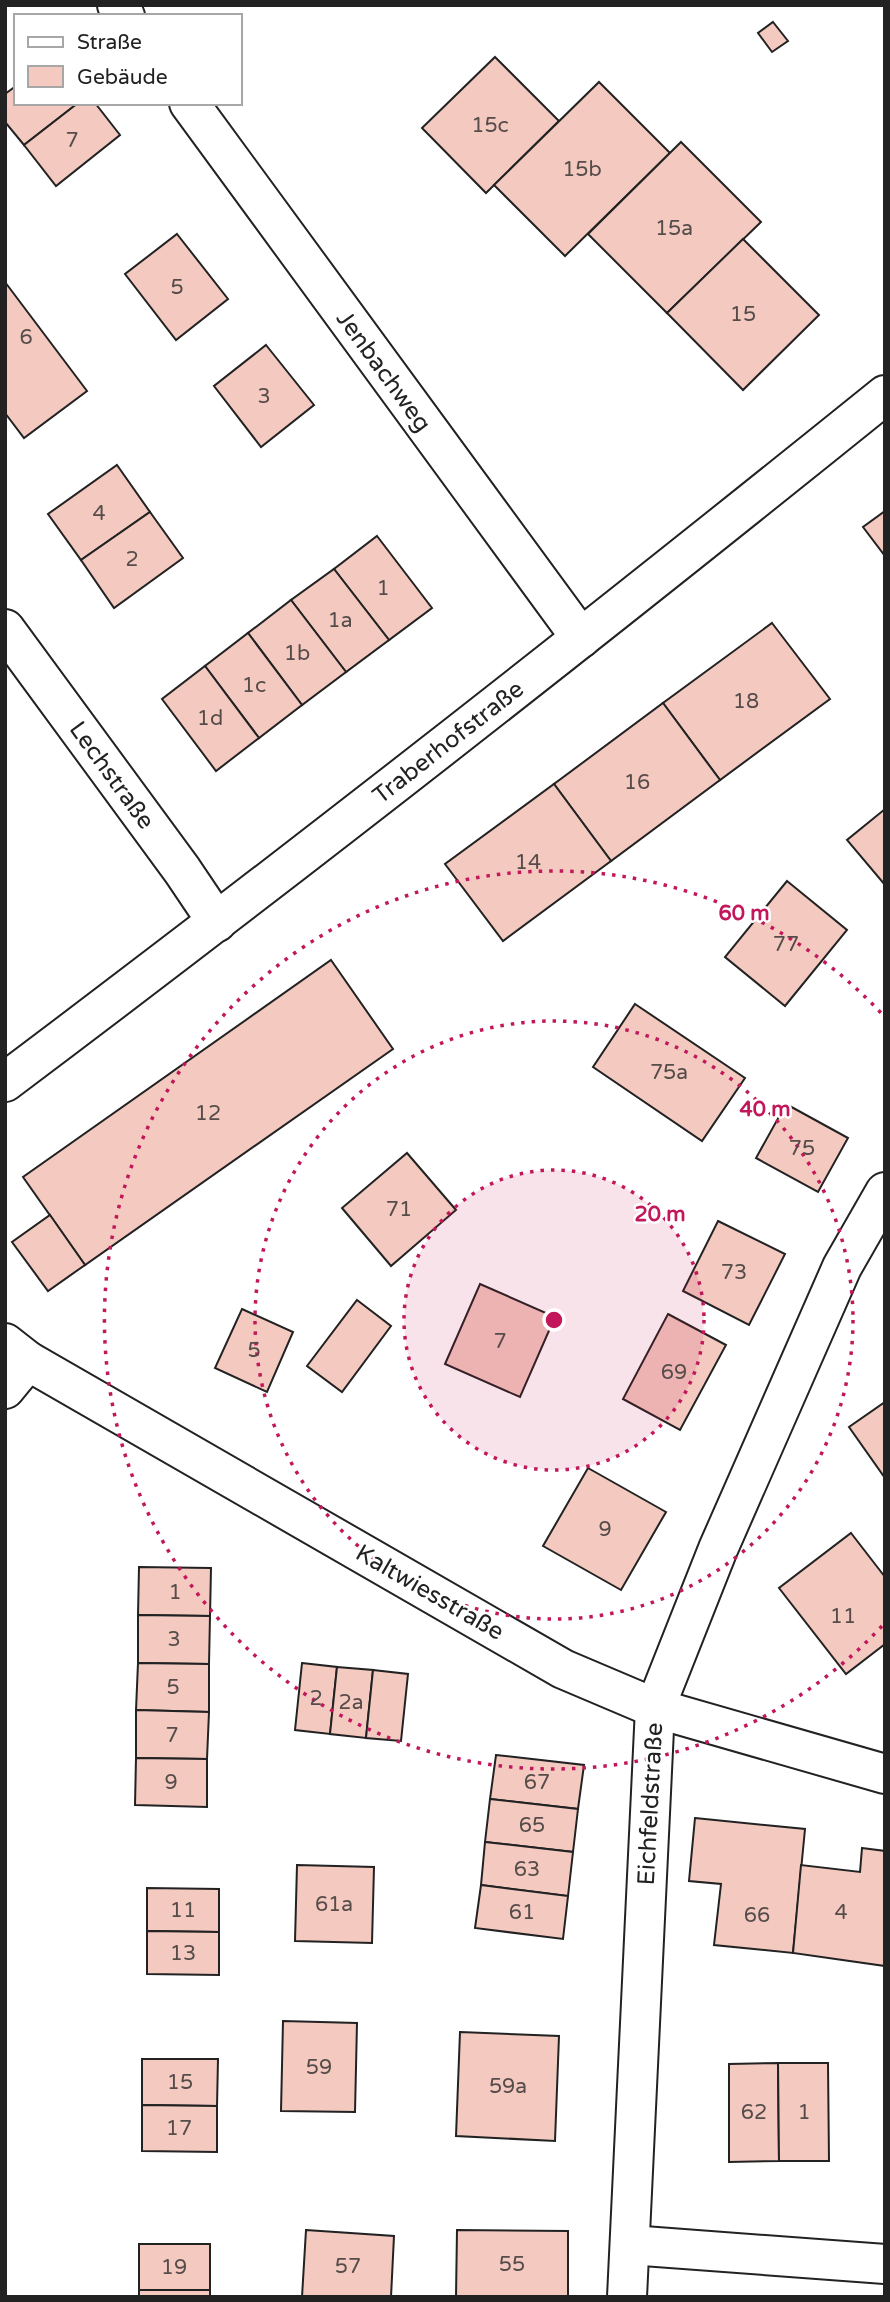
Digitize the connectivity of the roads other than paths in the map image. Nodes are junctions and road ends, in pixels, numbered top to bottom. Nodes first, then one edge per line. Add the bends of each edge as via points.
1 (190, 105) edge
2 (885, 395) edge
3 (5, 629) edge
4 (581, 638) junction
5 (218, 922) junction
6 (5, 1082) edge
7 (885, 1192) edge
8 (13, 1364) edge
9 (654, 1707) junction
10 (885, 1774) edge
11 (630, 2245) junction
12 (885, 2264) edge
13 (627, 2297) edge

1 - 4 street, Jenbachweg
2 - 4 street, Traberhofstraße
3 - 5 street, Lechstraße
4 - 5 street, Traberhofstraße
5 - 6 street, Traberhofstraße
7 - 9 street, Eichfeldstraße via 842,1267
8 - 9 street, Kaltwiesstraße via 563,1670
9 - 10 street, Kaltwiesstraße
9 - 11 street, Eichfeldstraße
11 - 12 street
11 - 13 street, Eichfeldstraße

